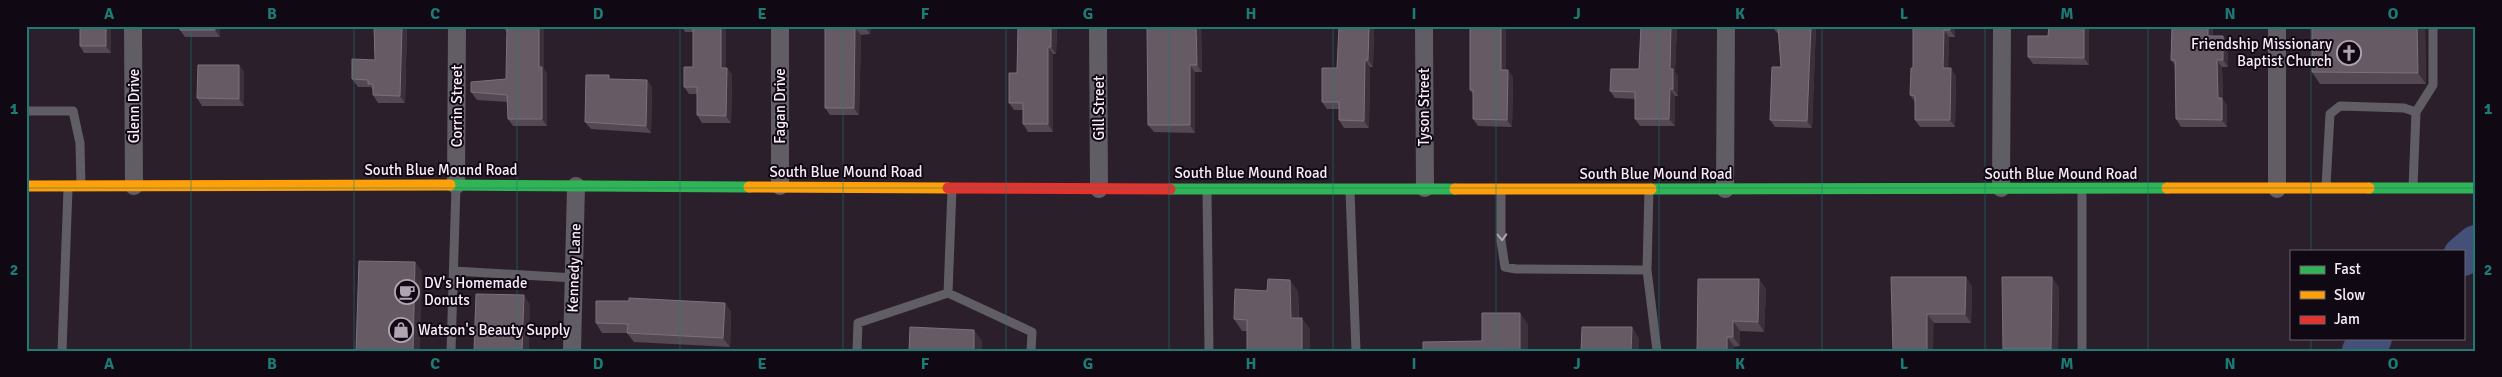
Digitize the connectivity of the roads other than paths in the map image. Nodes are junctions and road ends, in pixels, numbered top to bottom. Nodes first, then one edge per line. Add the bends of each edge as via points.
1 (133, 26) edge
2 (457, 26) edge
3 (780, 26) edge
4 (1098, 26) edge
5 (1424, 26) edge
6 (1726, 26) edge
7 (2002, 26) edge
8 (2277, 26) edge
9 (2433, 26) edge
10 (26, 111) edge
11 (2416, 112) junction
12 (456, 185) junction
13 (26, 186) edge
14 (68, 186) junction
15 (81, 186) junction
16 (134, 186) junction
17 (576, 186) junction
18 (780, 186) junction
19 (952, 187) junction
20 (1207, 188) junction
21 (1350, 188) junction
22 (1425, 188) junction
23 (1501, 188) junction
24 (2001, 188) junction
25 (2326, 188) junction
26 (2413, 188) junction
27 (2476, 188) edge
28 (1099, 189) junction
29 (1649, 189) junction
30 (1725, 189) junction
31 (2277, 189) junction
32 (2082, 190) junction
33 (1647, 270) junction
34 (454, 271) junction
35 (574, 278) junction
36 (948, 293) junction
37 (62, 351) edge
38 (452, 351) edge
39 (572, 351) edge
40 (857, 351) edge
41 (1031, 351) edge
42 (1209, 351) edge
43 (1356, 351) edge
44 (1657, 351) edge
45 (2082, 351) edge

1 - 16 street, Glenn Drive
2 - 12 street, Corrin Street
3 - 18 street, Fagan Drive
4 - 28 street, Gill Street
5 - 22 street, Tyson Street
6 - 30 street
7 - 24 street
8 - 31 street
9 - 11 lane via 2433,84
10 - 15 lane via 73,111 80,143
11 - 25 lane via 2404,108 2340,106 2330,114
11 - 26 lane
12 - 16 main road, South Blue Mound Road
12 - 17 main road, South Blue Mound Road
12 - 34 lane
13 - 14 main road, South Blue Mound Road
14 - 15 main road, South Blue Mound Road
14 - 37 lane
15 - 16 main road, South Blue Mound Road
17 - 18 main road, South Blue Mound Road
17 - 35 street, Kennedy Lane
18 - 19 main road, South Blue Mound Road
19 - 28 main road, South Blue Mound Road
19 - 36 lane
20 - 21 main road, South Blue Mound Road
20 - 28 main road, South Blue Mound Road
20 - 42 lane
21 - 22 main road, South Blue Mound Road
21 - 43 lane
22 - 23 main road, South Blue Mound Road
23 - 29 main road, South Blue Mound Road
23 -> 33 lane via 1501,241 1505,267
24 - 30 main road, South Blue Mound Road
24 - 32 main road, South Blue Mound Road
25 - 26 main road, South Blue Mound Road
25 - 31 main road, South Blue Mound Road
26 - 27 main road, South Blue Mound Road
29 - 30 main road, South Blue Mound Road
29 - 33 lane
31 - 32 main road, South Blue Mound Road
32 - 45 lane
33 - 44 lane
34 - 35 lane
34 - 38 lane
35 - 39 street, Kennedy Lane
36 - 40 lane via 858,322
36 - 41 lane via 1032,332

